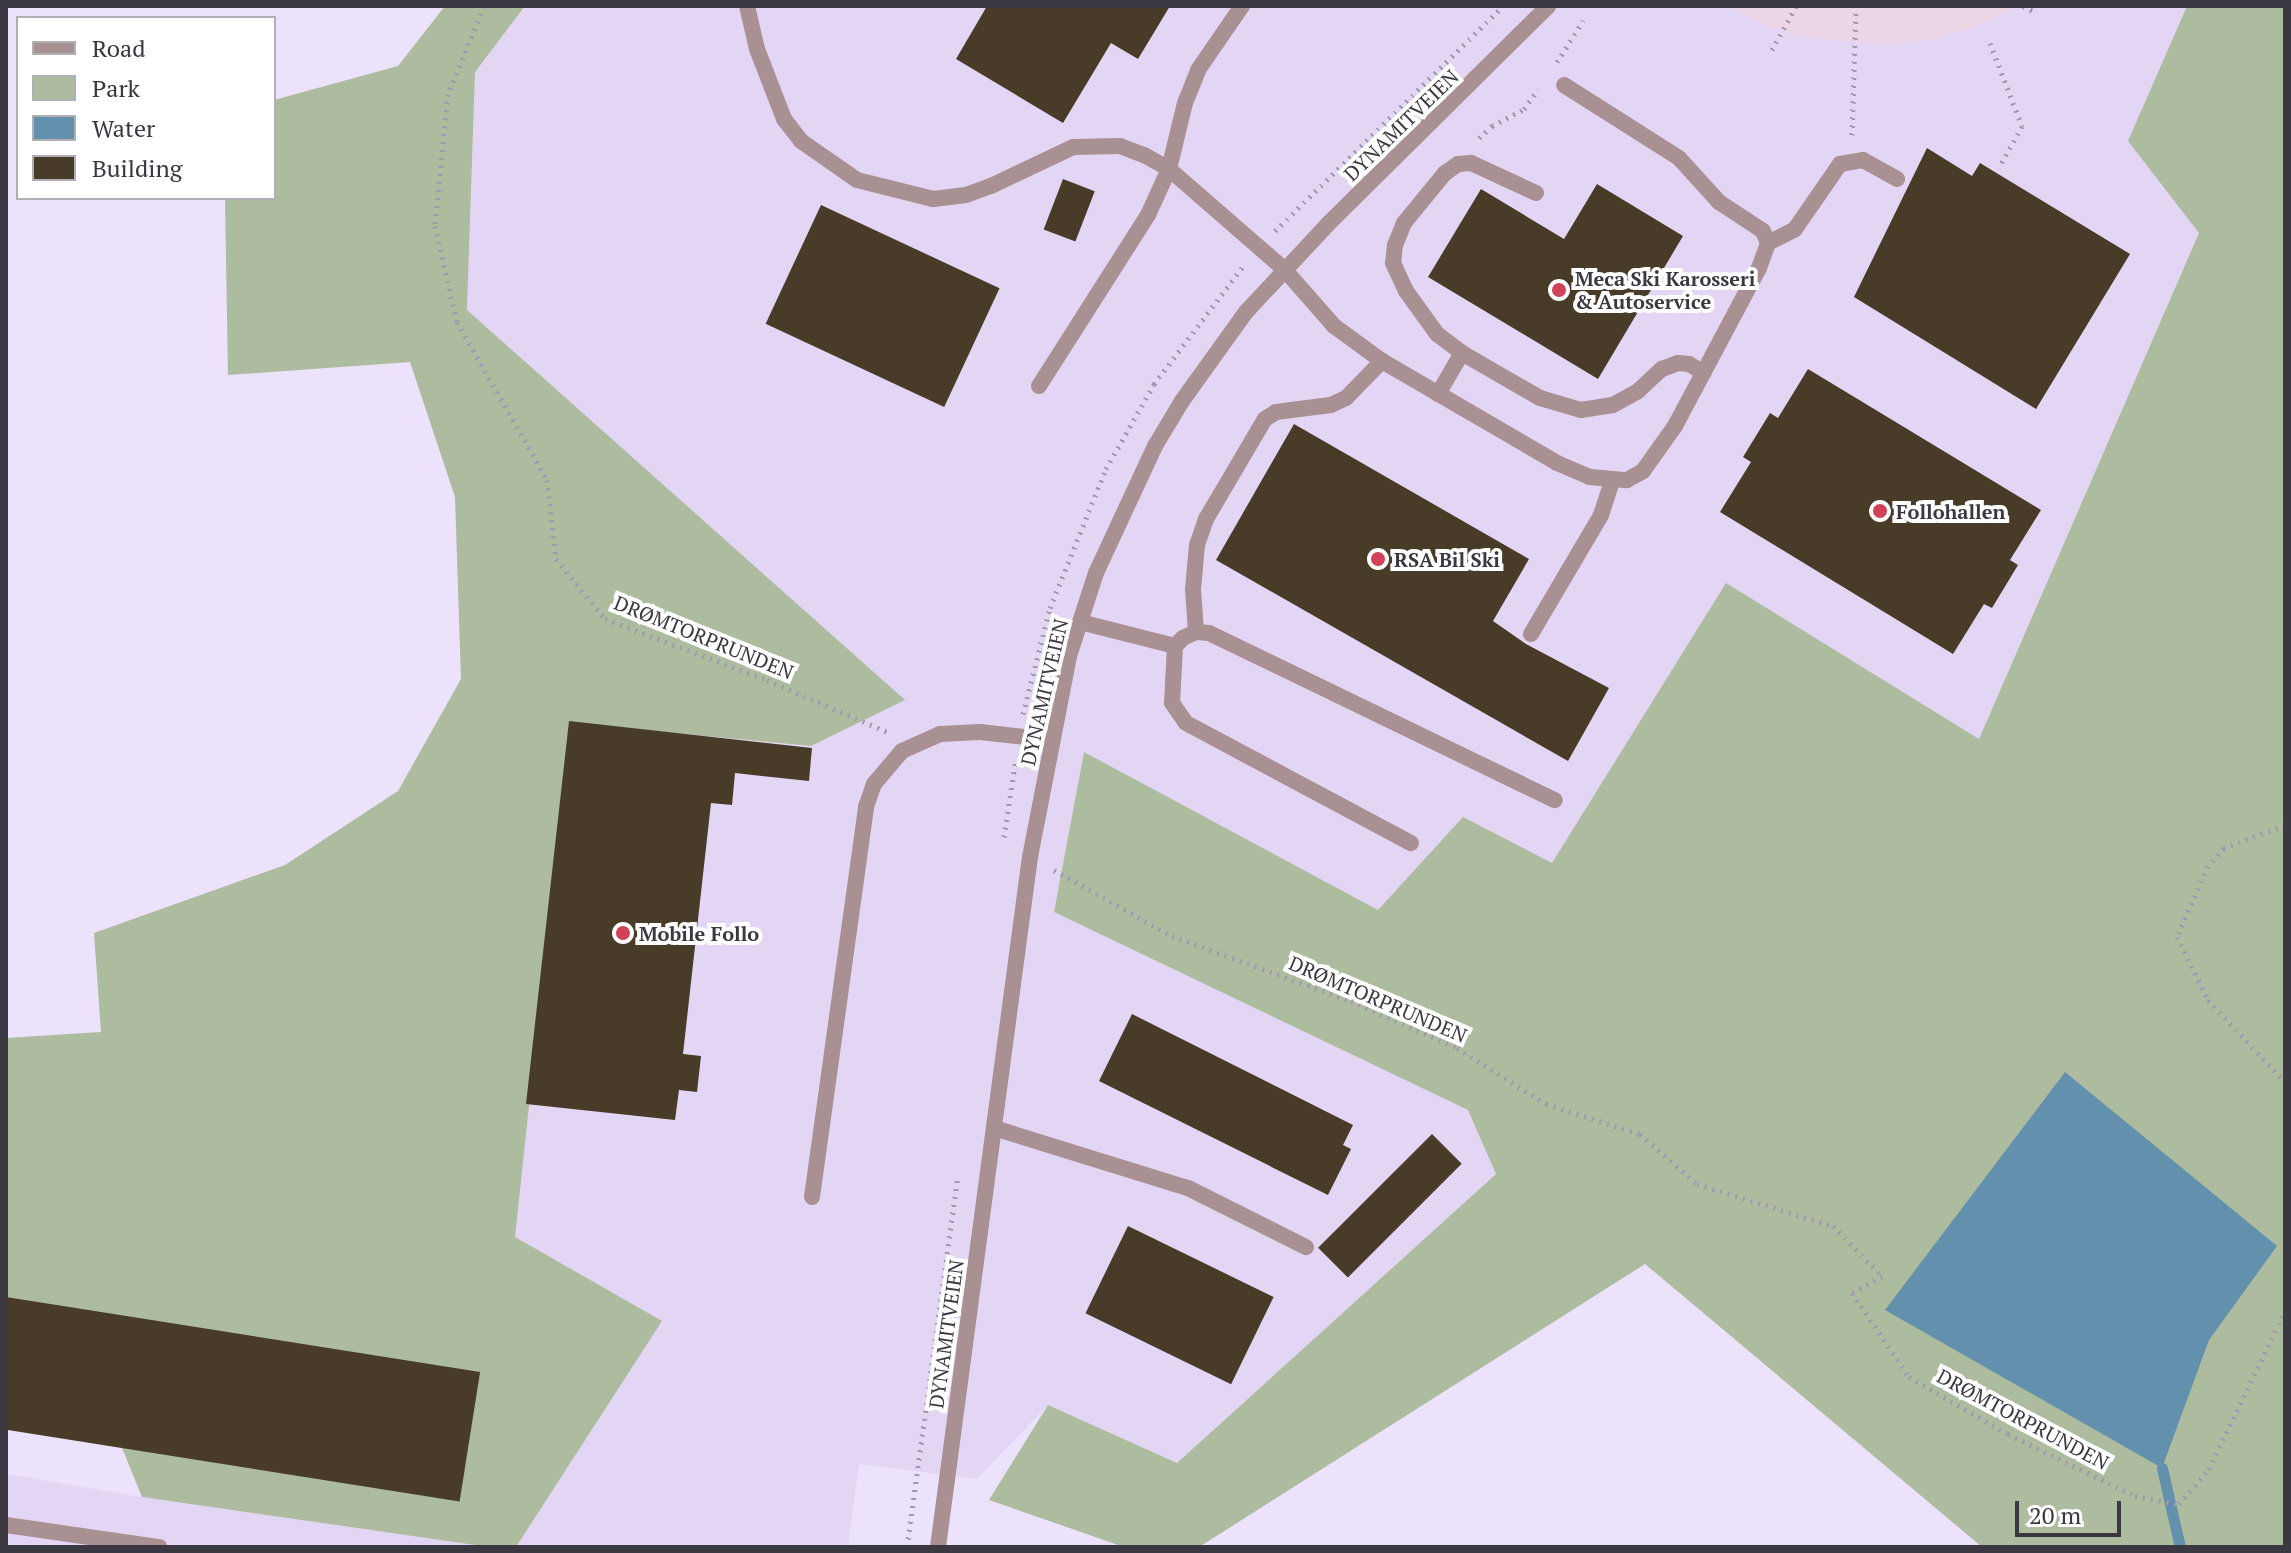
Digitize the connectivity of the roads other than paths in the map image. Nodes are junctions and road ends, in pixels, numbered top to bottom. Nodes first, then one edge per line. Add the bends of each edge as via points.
1 (747, 6) edge
2 (1242, 6) edge
3 (1548, 6) edge
4 (1564, 85) dead end
5 (1169, 169) junction
6 (1897, 179) dead end
7 (1536, 193) dead end
8 (1768, 243) junction
9 (1284, 269) junction
10 (1462, 353) junction
11 (1382, 361) junction
12 (1704, 373) junction
13 (1039, 386) dead end
14 (1438, 394) junction
15 (1612, 481) junction
16 (1080, 622) junction
17 (1196, 632) junction
18 (1531, 634) dead end
19 (1175, 646) junction
20 (1051, 740) junction
21 (1555, 800) dead end
22 (1411, 843) dead end
23 (994, 1128) junction
24 (812, 1197) dead end
25 (1306, 1247) dead end
26 (6, 1525) edge
27 (159, 1547) edge
28 (938, 1547) edge

1 - 5 street via 784,119 801,141 857,180 933,199 966,195 1050,155 1095,144 1120,146
2 - 5 street via 1198,70
3 - 9 street, DYNAMITVEIEN
4 - 8 street via 1679,158 1719,202 1763,231
5 - 9 street
5 - 13 street via 1148,215
6 - 8 street via 1863,160 1851,160 1832,171 1795,229
7 - 10 street via 1471,163 1458,164 1404,223 1393,263 1437,334
8 - 12 street
9 - 11 street via 1334,326
9 - 16 street, DYNAMITVEIEN via 1217,351 1155,446 1112,532
10 - 12 street via 1540,398 1581,410 1613,405 1678,363
10 - 14 street
11 - 14 street
11 - 17 street via 1346,398 1276,412 1265,419 1206,519 1197,545
12 - 15 street via 1643,471
14 - 15 street via 1557,463
15 - 18 street via 1601,515
16 - 19 street
16 - 20 street, DYNAMITVEIEN
17 - 19 street
17 - 21 street via 1220,638
19 - 22 street via 1172,703 1186,723
20 - 23 street, DYNAMITVEIEN
20 - 24 street via 940,734 914,744 885,767 866,807
23 - 25 street via 1188,1188
23 - 28 street, DYNAMITVEIEN
26 - 27 street

